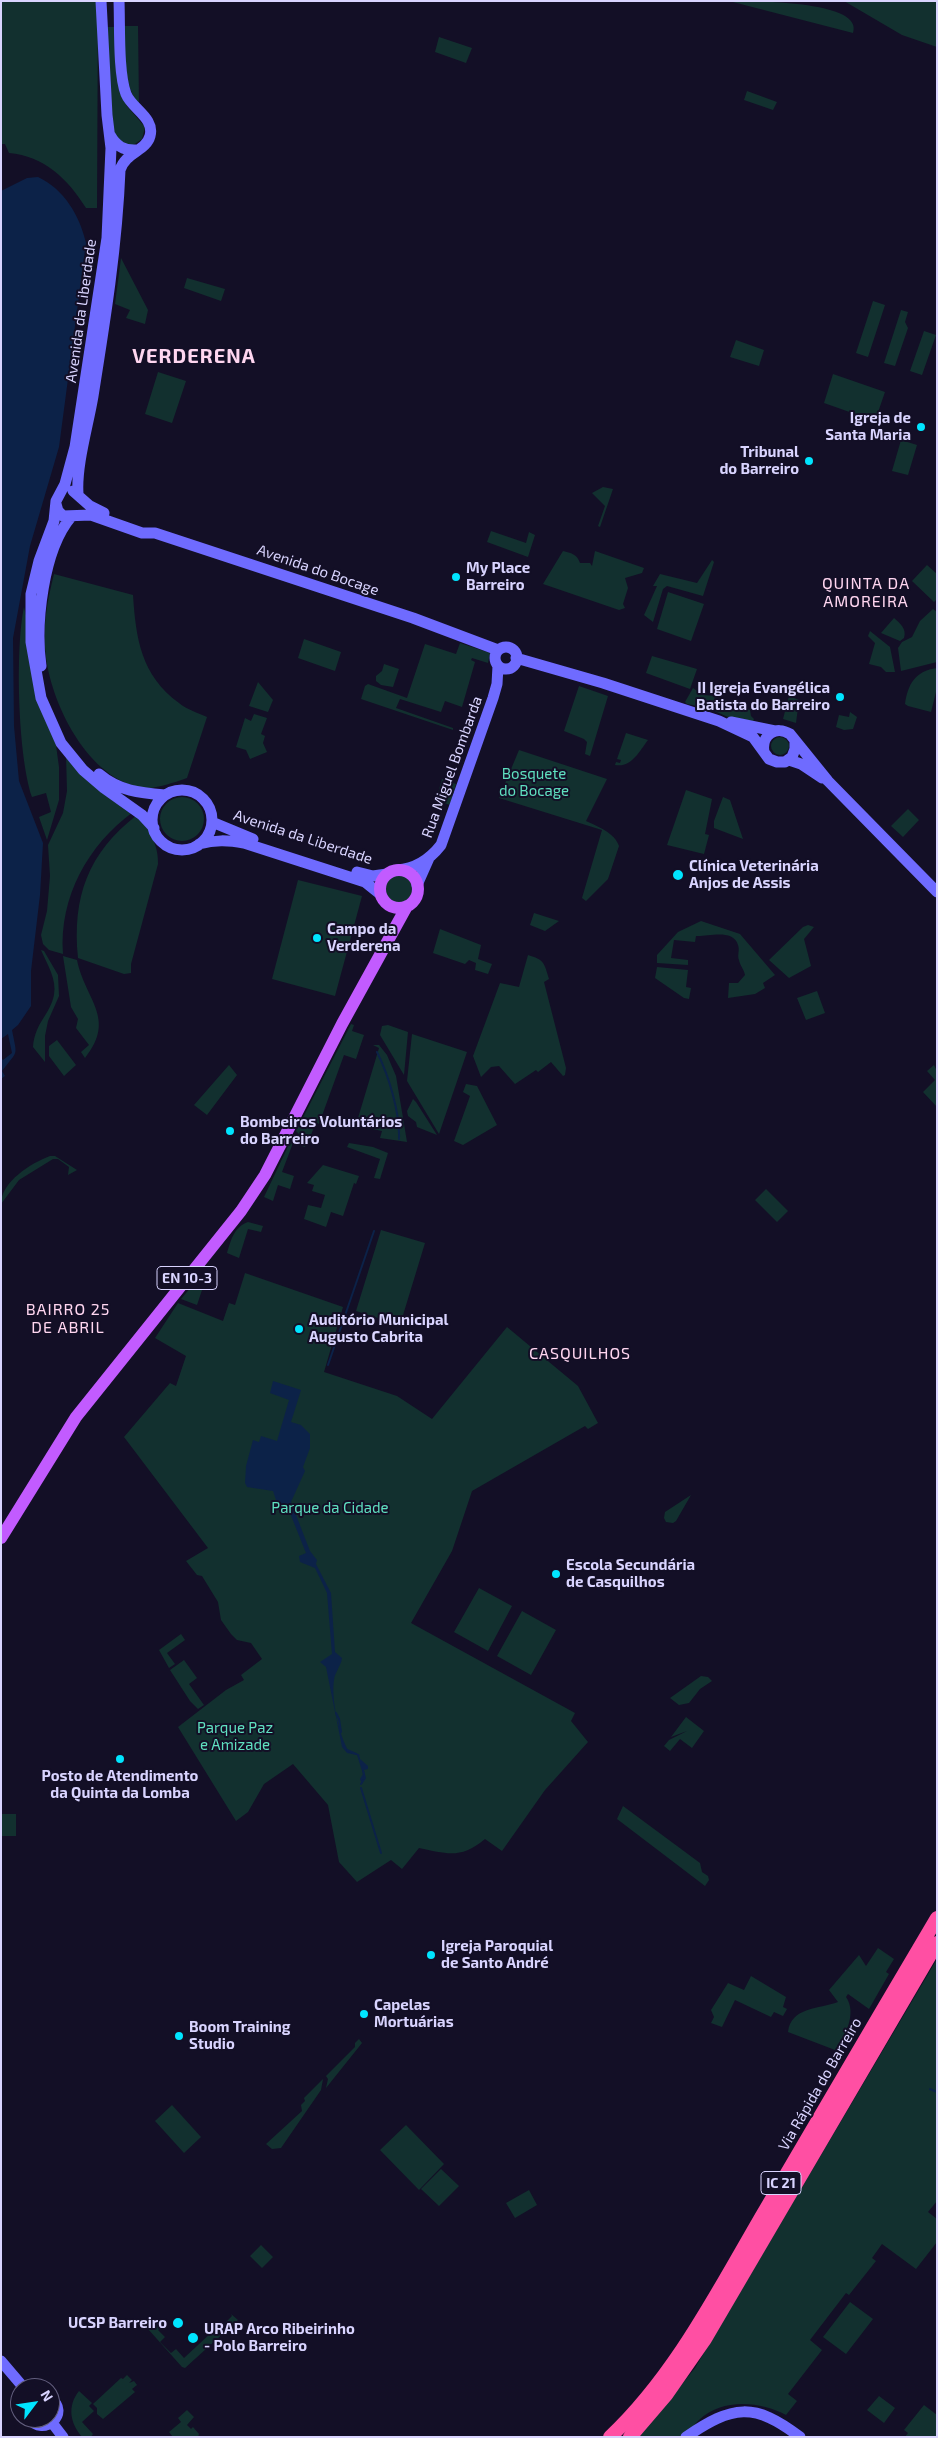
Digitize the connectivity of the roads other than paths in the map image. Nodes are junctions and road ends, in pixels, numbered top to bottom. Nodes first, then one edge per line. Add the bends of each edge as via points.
1 (101, 1) edge
2 (119, 1) edge
3 (108, 128) junction
4 (137, 150) junction
5 (79, 495) junction
6 (58, 499) junction
7 (73, 517) junction
8 (155, 533) junction
9 (505, 662) junction
10 (719, 722) junction
11 (775, 731) junction
12 (795, 741) junction
13 (764, 752) junction
14 (789, 760) junction
15 (828, 782) junction
16 (165, 795) junction
17 (212, 822) junction
18 (154, 828) junction
19 (199, 844) junction
20 (429, 858) junction
21 (392, 872) junction
22 (417, 885) junction
23 (937, 892) edge
24 (381, 897) junction
25 (407, 906) junction
26 (390, 934) junction
27 (1, 1538) edge
28 (937, 1918) edge
29 (937, 1943) edge
30 (1, 2361) edge
31 (15, 2378) edge
32 (610, 2437) edge
33 (630, 2437) edge
34 (686, 2437) edge
35 (800, 2437) edge

1 - 3 main road, Avenida da Liberdade
2 - 4 main road, Avenida da Liberdade via 124,88 129,100 151,128 147,143
3 - 4 main road via 121,148
3 - 6 main road, Avenida da Liberdade via 111,148 104,267 75,447 66,484
4 - 5 main road, Avenida da Liberdade via 123,162 120,170 110,285 79,468
5 - 6 main road via 71,490
5 - 7 main road via 82,508
5 - 8 main road, Avenida do Bocage via 98,511 145,526
6 - 7 main road via 60,514
6 - 18 main road, Avenida da Liberdade via 31,594 31,642 41,698 61,743 83,770
7 - 8 main road, Avenida do Bocage via 91,516 142,533
7 - 16 main road via 61,530 43,586 38,628 41,663 53,710 83,761 109,782 132,792
8 - 9 main road, Avenida do Bocage via 470,638
9 - 10 main road, Avenida do Bocage via 520,667 531,664 603,683
9 - 20 main road, Rua Miguel Bombarda via 445,837
10 - 11 main road, Avenida do Bocage
10 - 13 main road, Avenida do Bocage via 753,737
11 - 12 main road via 787,732
11 - 13 main road via 765,739
12 - 14 main road via 794,753
12 - 15 main road
13 - 14 main road via 773,761
14 - 15 main road
15 - 23 main road
16 - 17 main road via 181,790 196,793 207,803
16 - 18 main road via 155,806
17 - 19 main road
17 - 21 main road, Avenida da Liberdade via 236,833 367,875
18 - 19 main road via 164,843 172,848
19 - 24 main road, Avenida da Liberdade via 212,840 244,843 365,882
20 - 21 main road, Rua Miguel Bombarda via 414,867
20 - 22 main road, Rua Miguel Bombarda
21 - 22 main road via 410,874
21 - 24 main road via 380,883
22 - 25 main road via 416,897
24 - 25 main road via 392,907
24 - 26 main road via 389,914
25 - 26 main road, EN 10-3
26 - 27 main road, EN 10-3 via 265,1175 241,1211 76,1417
28 - 32 highway, Via Rápida do Barreiro / IC 21 via 666,2374
29 - 33 highway, Via Rápida do Barreiro / IC 21 via 705,2339 666,2395
30 - 31 main road
34 - 35 main road via 725,2414 744,2412 771,2417

